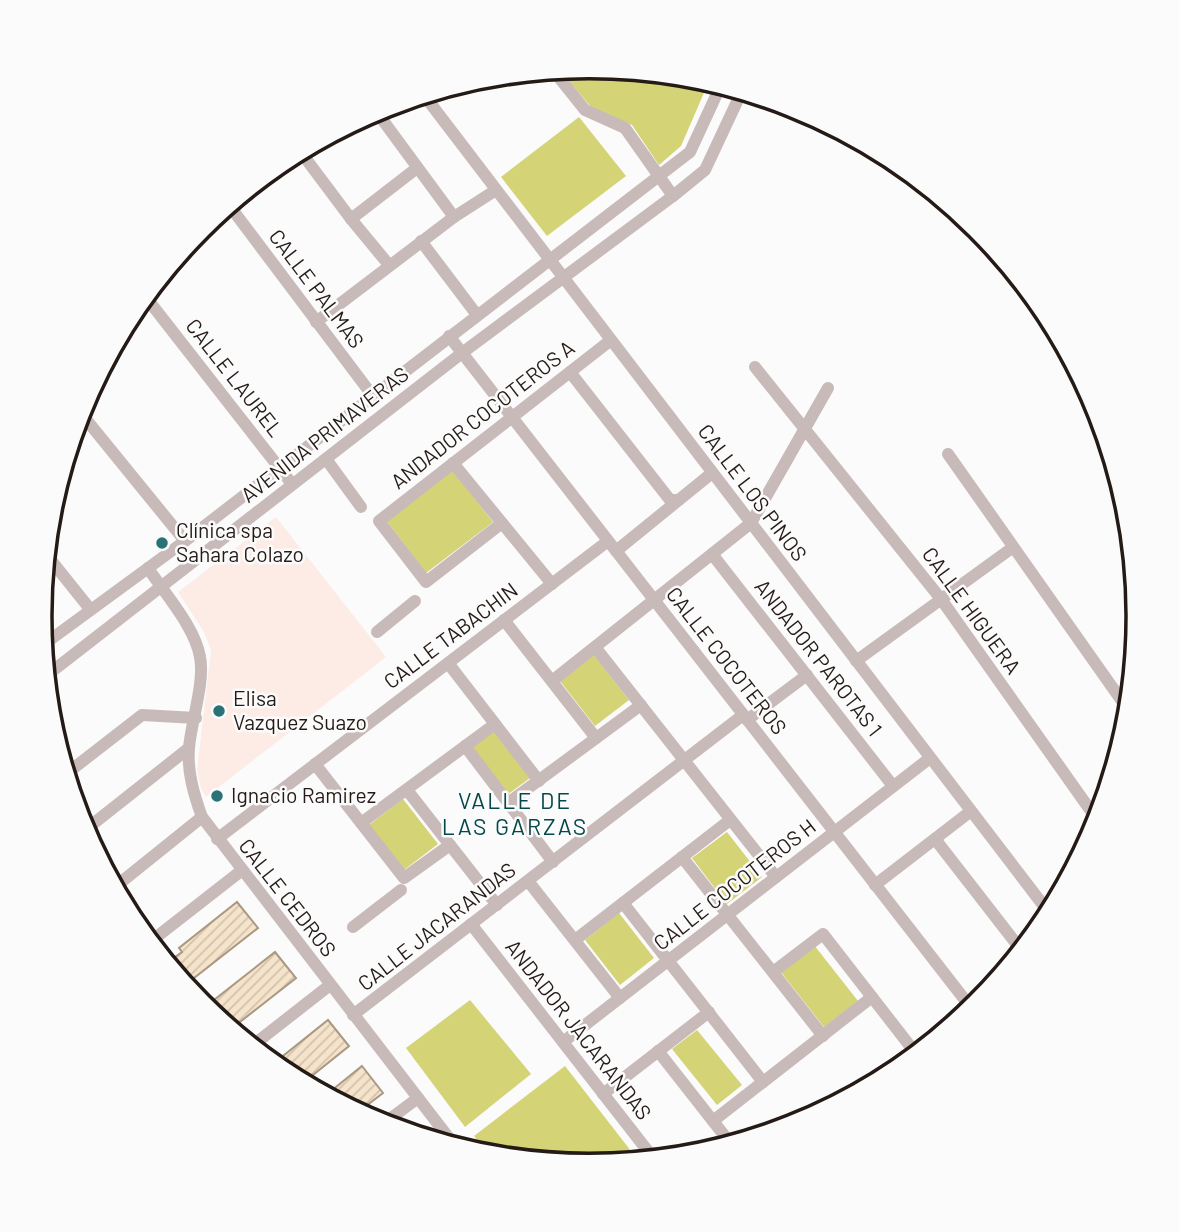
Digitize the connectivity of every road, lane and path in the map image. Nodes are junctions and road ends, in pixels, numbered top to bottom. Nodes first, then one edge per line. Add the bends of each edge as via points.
1 (560, 80) edge
2 (717, 94) edge
3 (737, 100) edge
4 (430, 103) edge
5 (383, 121) edge
6 (307, 160) edge
7 (417, 168) junction
8 (659, 176) junction
9 (496, 190) junction
10 (673, 197) junction
11 (235, 212) edge
12 (454, 217) junction
13 (351, 219) junction
14 (421, 241) junction
15 (549, 259) junction
16 (389, 265) junction
17 (564, 278) junction
18 (152, 305) edge
19 (477, 315) junction
20 (316, 322) junction
21 (449, 336) junction
22 (611, 340) junction
23 (462, 354) junction
24 (755, 367) dead end
25 (570, 372) junction
26 (828, 388) dead end
27 (372, 395) junction
28 (512, 417) junction
29 (88, 422) edge
30 (805, 430) junction
31 (948, 454) dead end
32 (326, 459) junction
33 (453, 463) junction
34 (279, 467) junction
35 (712, 473) junction
36 (292, 484) junction
37 (678, 500) junction
38 (361, 507) dead end
39 (502, 523) junction
40 (751, 523) junction
41 (185, 541) junction
42 (612, 546) junction
43 (1012, 548) junction
44 (712, 554) junction
45 (55, 566) edge
46 (148, 568) junction
47 (552, 584) junction
48 (162, 588) junction
49 (942, 599) junction
50 (654, 600) junction
51 (415, 601) dead end
52 (90, 609) junction
53 (504, 620) junction
54 (377, 632) dead end
55 (53, 637) edge
56 (596, 647) junction
57 (856, 661) junction
58 (448, 663) junction
59 (56, 669) edge
60 (807, 675) junction
61 (552, 681) junction
62 (1120, 698) edge
63 (641, 705) junction
64 (196, 718) junction
65 (745, 718) junction
66 (495, 724) junction
67 (596, 738) junction
68 (465, 746) junction
69 (189, 748) junction
70 (930, 758) junction
71 (684, 761) junction
72 (315, 764) junction
73 (75, 767) edge
74 (539, 780) junction
75 (893, 786) junction
76 (407, 790) junction
77 (508, 803) junction
78 (1090, 810) edge
79 (971, 811) junction
80 (202, 817) junction
81 (730, 820) junction
82 (361, 823) junction
83 (94, 824) edge
84 (834, 832) junction
85 (217, 839) junction
86 (935, 839) junction
87 (450, 845) junction
88 (682, 857) junction
89 (553, 862) junction
90 (241, 871) junction
91 (776, 877) junction
92 (122, 881) edge
93 (528, 881) junction
94 (402, 884) junction
95 (876, 885) junction
96 (623, 903) junction
97 (1042, 904) edge
98 (497, 905) junction
99 (728, 914) junction
100 (471, 924) junction
101 (353, 927) dead end
102 (158, 936) edge
103 (575, 940) junction
104 (1016, 943) edge
105 (668, 960) junction
106 (773, 972) junction
107 (330, 985) junction
108 (872, 997) junction
109 (620, 998) junction
110 (965, 1000) edge
111 (709, 1012) junction
112 (353, 1015) junction
113 (823, 1036) junction
114 (260, 1040) edge
115 (563, 1042) junction
116 (910, 1046) edge
117 (658, 1051) junction
118 (763, 1082) junction
119 (603, 1094) junction
120 (418, 1098) junction
121 (394, 1116) edge
122 (713, 1121) junction
123 (445, 1133) edge
124 (725, 1136) edge
125 (646, 1150) edge

1 - 8 street via 585,110 625,128
2 - 8 street, AVENIDA PRIMAVERAS via 690,152
3 - 10 street, AVENIDA PRIMAVERAS via 705,170
4 - 9 street, CALLE LOS PINOS
5 - 7 street
6 - 13 street
7 - 12 street
7 - 13 street
8 - 10 street
8 - 15 street, AVENIDA PRIMAVERAS
9 - 12 street
9 - 15 street, CALLE LOS PINOS
10 - 17 street, AVENIDA PRIMAVERAS
11 - 20 street, CALLE PALMAS
12 - 14 street
13 - 16 street
14 - 16 street
14 - 19 street
15 - 17 street, CALLE LOS PINOS
15 - 19 street, AVENIDA PRIMAVERAS
16 - 20 street
17 - 22 street, CALLE LOS PINOS
17 - 23 street, AVENIDA PRIMAVERAS
18 - 34 street, CALLE LAUREL
19 - 21 street, AVENIDA PRIMAVERAS
20 - 27 street, CALLE PALMAS
21 - 23 street, CALLE COCOTEROS
21 - 27 street, AVENIDA PRIMAVERAS
22 - 25 street, ANDADOR COCOTEROS A
22 - 35 street, CALLE LOS PINOS
23 - 28 street, CALLE COCOTEROS
23 - 32 street, AVENIDA PRIMAVERAS
24 - 30 street, CALLE HIGUERA
25 - 28 street, ANDADOR COCOTEROS A
25 - 37 street via 670,500
26 - 30 street
27 - 34 street, AVENIDA PRIMAVERAS
28 - 33 street, ANDADOR COCOTEROS A
28 - 42 street, CALLE COCOTEROS
29 - 41 street
30 - 40 street
30 - 49 street, CALLE HIGUERA
31 - 43 street
32 - 36 street, AVENIDA PRIMAVERAS
32 - 38 street
33 - 39 street
33 - 39 street, ANDADOR COCOTEROS A via 379,521 426,582
34 - 36 street, CALLE LAUREL
34 - 41 street, AVENIDA PRIMAVERAS
35 - 37 street, CALLE TABACHIN
35 - 40 street, CALLE LOS PINOS
36 - 48 street, AVENIDA PRIMAVERAS
37 - 42 street, CALLE TABACHIN
39 - 47 street
40 - 44 street
40 - 57 street, CALLE LOS PINOS
41 - 46 street, AVENIDA PRIMAVERAS
42 - 47 street, CALLE TABACHIN
42 - 50 street, CALLE COCOTEROS
43 - 49 street
43 - 62 street
44 - 50 street
44 - 60 street, ANDADOR PAROTAS 1
45 - 52 street
46 - 48 street, CALLE CEDROS
46 - 52 street, AVENIDA PRIMAVERAS
47 - 53 street, CALLE TABACHIN
48 - 59 street, AVENIDA PRIMAVERAS
48 - 64 street, CALLE CEDROS via 193,635 201,658
49 - 57 street
49 - 78 street, CALLE HIGUERA
50 - 56 street
50 - 65 street, CALLE COCOTEROS
51 - 54 street
52 - 55 street, AVENIDA PRIMAVERAS
53 - 58 street, CALLE TABACHIN
53 - 61 street
56 - 61 street
56 - 63 street
57 - 70 street, CALLE LOS PINOS
58 - 66 street
58 - 72 street, CALLE TABACHIN
60 - 65 street, CALLE JACARANDAS
60 - 75 street, ANDADOR PAROTAS 1
61 - 67 street
63 - 67 street
63 - 71 street
64 - 69 street, CALLE CEDROS
64 - 73 street via 142,715
65 - 71 street, CALLE JACARANDAS
65 - 84 street, CALLE COCOTEROS
66 - 68 street
66 - 74 street
67 - 74 street
68 - 76 street
68 - 77 street
69 - 80 street, CALLE CEDROS via 192,789
69 - 83 street
70 - 75 street, CALLE COCOTEROS H
70 - 79 street, CALLE LOS PINOS
71 - 81 street
71 - 89 street, CALLE JACARANDAS
72 - 82 street
72 - 85 street, CALLE TABACHIN
74 - 77 street
75 - 84 street, CALLE COCOTEROS H
76 - 82 street
76 - 87 street
77 - 89 street
79 - 86 street
79 - 97 street, CALLE LOS PINOS
80 - 85 street, CALLE CEDROS
80 - 92 street
81 - 88 street
81 - 91 street
82 - 94 street
84 - 91 street, CALLE COCOTEROS H
84 - 95 street, CALLE COCOTEROS
85 - 90 street, CALLE CEDROS
86 - 95 street
86 - 104 street
87 - 94 street
87 - 98 street
88 - 96 street
88 - 99 street
89 - 93 street, CALLE JACARANDAS
90 - 102 street
90 - 107 street, CALLE CEDROS
91 - 99 street, CALLE COCOTEROS H
93 - 98 street, CALLE JACARANDAS
93 - 103 street
94 - 101 street
95 - 110 street, CALLE COCOTEROS
96 - 103 street
96 - 105 street
98 - 100 street, CALLE JACARANDAS
99 - 105 street, CALLE COCOTEROS H
99 - 106 street
100 - 112 street, CALLE JACARANDAS
100 - 115 street, ANDADOR JACARANDAS
103 - 109 street
105 - 109 street, CALLE COCOTEROS H
105 - 111 street
106 - 108 street via 823,934
106 - 113 street
107 - 112 street, CALLE CEDROS
107 - 114 street
108 - 113 street
108 - 116 street
109 - 115 street, CALLE COCOTEROS H
111 - 117 street
111 - 118 street
112 - 120 street, CALLE CEDROS
113 - 118 street
115 - 119 street, ANDADOR JACARANDAS
117 - 119 street
117 - 122 street
118 - 122 street
119 - 125 street, ANDADOR JACARANDAS
120 - 121 street
120 - 123 street, CALLE CEDROS
122 - 124 street

